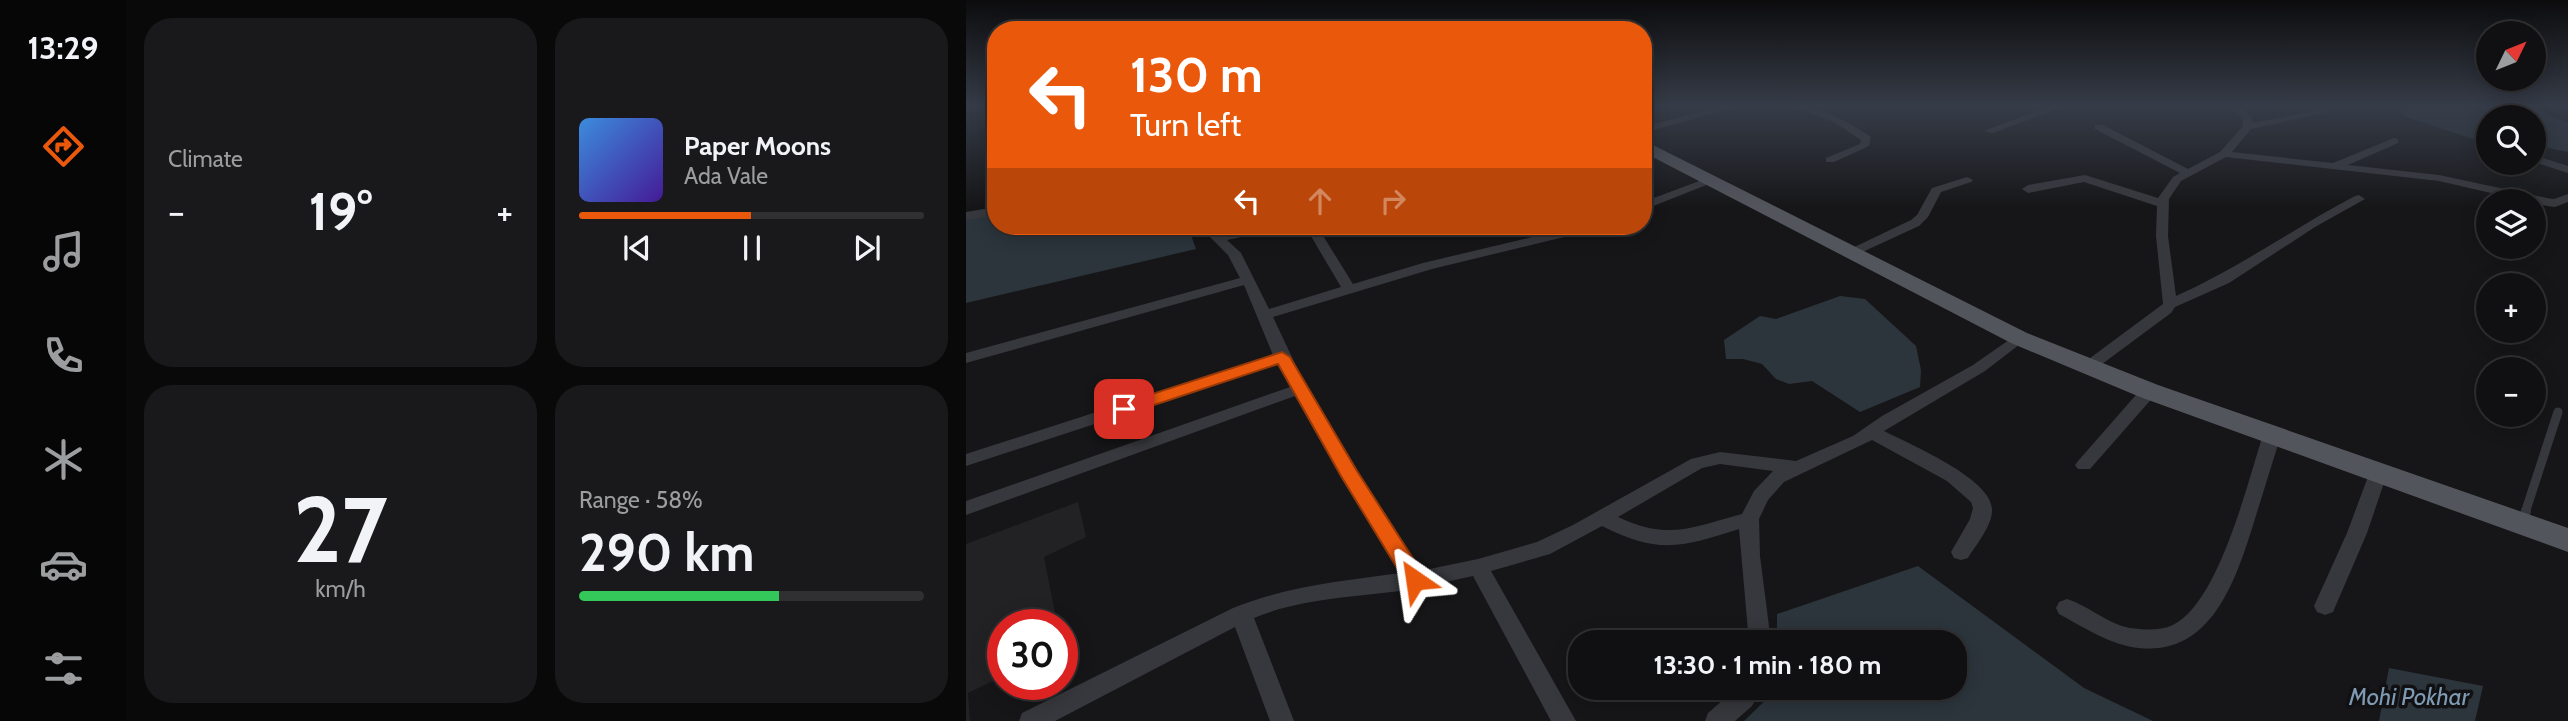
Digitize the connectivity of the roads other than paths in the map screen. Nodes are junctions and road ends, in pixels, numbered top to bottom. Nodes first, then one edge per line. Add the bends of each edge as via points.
1 (1866, 141) edge
2 (2125, 141) edge
3 (2236, 141) edge
4 (2394, 141) dead end
5 (1652, 150) edge
6 (2224, 154) junction
7 (1830, 160) dead end
8 (2546, 162) edge
9 (2333, 167) junction
10 (2568, 170) edge
11 (2188, 173) junction
12 (1710, 180) junction
13 (1967, 180) dead end
14 (2028, 188) dead end
15 (2568, 198) edge
16 (2359, 199) dead end
17 (1652, 203) edge
18 (2163, 204) junction
19 (987, 212) edge
20 (966, 216) edge
21 (1214, 235) edge
22 (1316, 235) edge
23 (1556, 235) edge
24 (1851, 252) junction
25 (1247, 280) junction
26 (1350, 290) junction
27 (2170, 304) junction
28 (1264, 315) junction
29 (2019, 338) junction
30 (1282, 357) junction
31 (966, 358) edge
32 (2088, 367) junction
33 (1299, 389) junction
34 (2149, 391) junction
35 (2558, 412) dead end
36 (1871, 432) junction
37 (2272, 435) junction
38 (966, 460) edge
39 (2084, 464) dead end
40 (1799, 468) junction
41 (2378, 474) junction
42 (966, 508) edge
43 (1601, 517) junction
44 (1749, 519) junction
45 (2522, 523) junction
46 (2568, 540) edge
47 (1961, 552) dead end
48 (1478, 567) junction
49 (1415, 580) junction
50 (2325, 606) dead end
51 (2067, 608) dead end
52 (1241, 614) junction
53 (1759, 630) edge
54 (1742, 700) edge
55 (1031, 721) edge
56 (1282, 721) edge
57 (1564, 721) edge
58 (1717, 721) edge

1 - 7 street
2 - 11 street
3 - 6 street
4 - 9 street
5 - 12 main road
6 - 9 street
6 - 11 street
8 - 10 street
9 - 15 street via 2450,180 2555,203
11 - 18 street via 2171,186
12 - 17 street
12 - 24 main road
13 - 24 street via 1936,190 1915,223
14 - 18 street via 2085,178
16 - 27 street via 2224,280
18 - 27 street via 2162,248
19 - 20 street
21 - 25 street via 1234,253
22 - 26 street
23 - 26 street
24 - 29 main road
25 - 28 street
25 - 31 street
26 - 28 street
27 - 32 street
28 - 30 street
29 - 32 main road
29 - 36 street via 1979,368
30 - 33 street
30 - 38 street
32 - 34 main road
33 - 42 street
33 - 49 street
34 - 37 main road
34 - 39 street
35 - 45 lane
36 - 40 street
36 - 47 street via 1964,483 1980,498 1981,516
37 - 41 main road
37 - 51 street via 2230,567 2207,609 2182,632 2167,638 2132,637
40 - 43 street via 1720,458 1697,463
40 - 44 street via 1777,477
41 - 45 main road
41 - 50 street
43 - 44 street via 1659,539
43 - 48 street via 1542,548
44 - 53 street
45 - 46 main road
48 - 49 street
48 - 57 street
49 - 52 street via 1315,593
52 - 55 street
52 - 56 street
54 - 58 street

